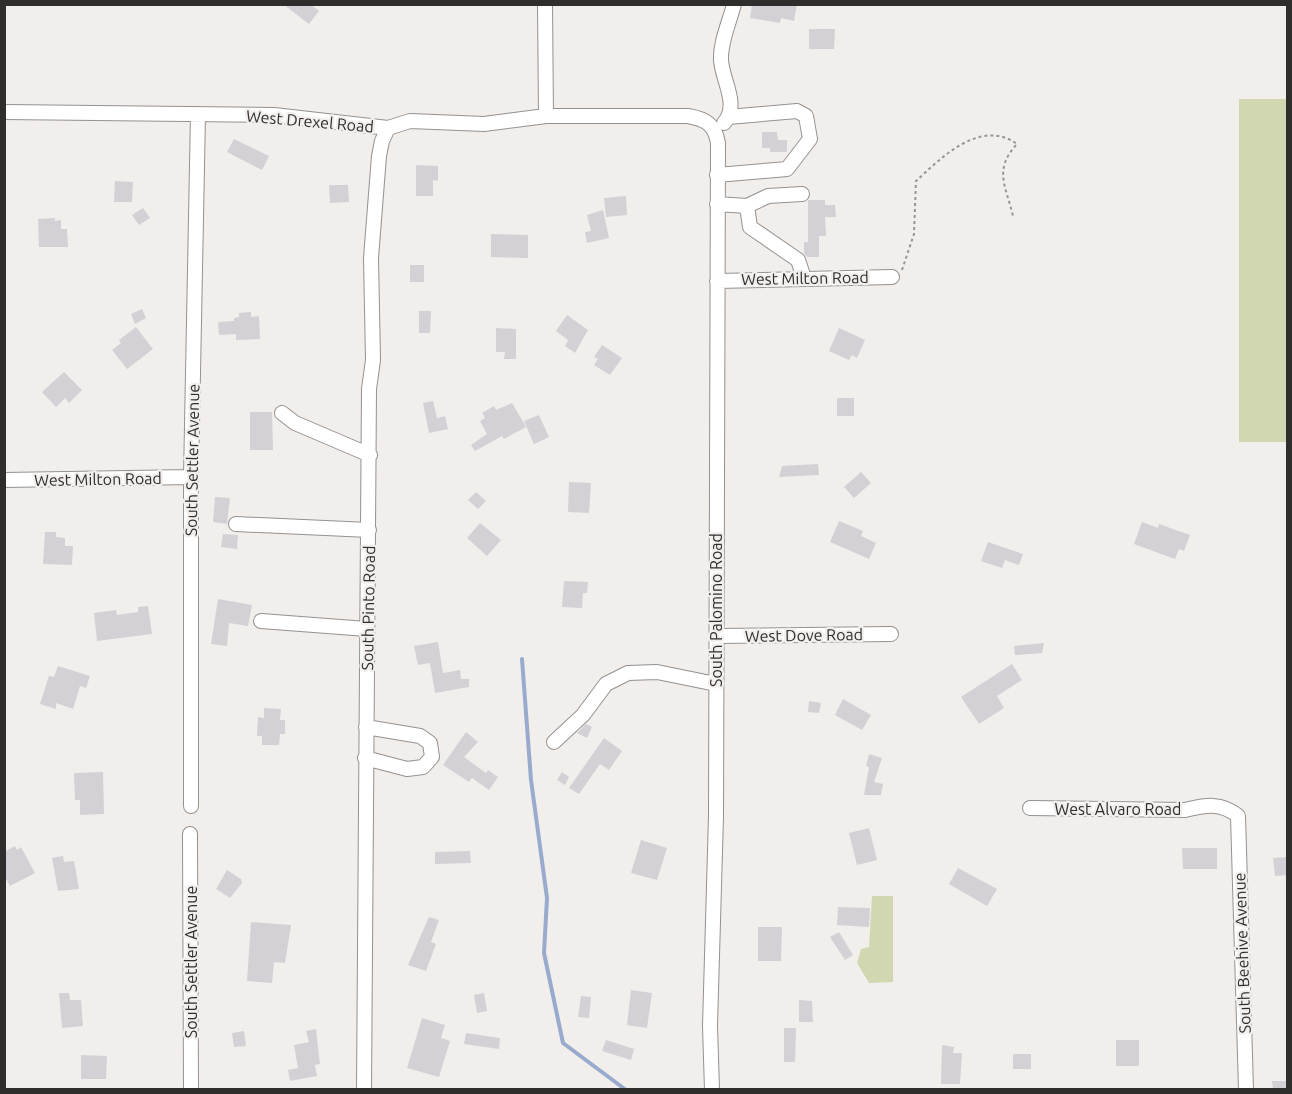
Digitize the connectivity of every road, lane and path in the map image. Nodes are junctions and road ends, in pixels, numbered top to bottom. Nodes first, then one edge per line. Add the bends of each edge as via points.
1 (545, 4) edge
2 (734, 4) edge
3 (4, 112) edge
4 (198, 114) junction
5 (546, 116) junction
6 (728, 117) junction
7 (388, 128) junction
8 (716, 131) junction
9 (717, 175) junction
10 (802, 194) dead end
11 (717, 204) junction
12 (747, 206) junction
13 (1013, 216) dead end
14 (798, 277) junction
15 (892, 277) joint
16 (717, 281) junction
17 (282, 413) dead end
18 (370, 455) junction
19 (191, 477) junction
20 (4, 480) edge
21 (236, 524) dead end
22 (369, 530) junction
23 (261, 621) dead end
24 (367, 629) junction
25 (891, 634) dead end
26 (716, 636) junction
27 (716, 684) junction
28 (366, 727) junction
29 (554, 742) dead end
30 (364, 758) junction
31 (191, 806) dead end
32 (1030, 808) dead end
33 (1238, 816) joint
34 (190, 834) dead end
35 (191, 1089) edge
36 (364, 1089) edge
37 (712, 1089) edge
38 (1246, 1089) edge

1 - 5 street
2 - 6 street via 721,60 730,100
3 - 4 street, West Drexel Road
4 - 7 street, West Drexel Road via 274,115
4 - 19 street, South Settler Avenue
5 - 7 street, West Drexel Road via 484,124 410,121
5 - 8 street, West Drexel Road via 688,116 702,118
6 - 8 street
6 - 9 street via 797,111 806,116 810,139 787,170
7 - 18 street, South Pinto Road via 379,156 371,258
8 - 9 street, South Palomino Road
9 - 11 street, South Palomino Road
10 - 12 street via 768,196
11 - 12 street
11 - 16 street, South Palomino Road
12 - 14 street via 754,233 798,260 802,272
13 - 15 path via 1001,174 1005,157 1017,144 1006,136 987,136 956,145 916,181 914,234 904,268
14 - 15 street, West Milton Road
14 - 16 street, West Milton Road
16 - 26 street, South Palomino Road
17 - 18 street
18 - 22 street, South Pinto Road
19 - 20 street, West Milton Road
19 - 31 street, South Settler Avenue
21 - 22 street
22 - 24 street, South Pinto Road
23 - 24 street
24 - 28 street, South Pinto Road
25 - 26 street, West Dove Road
26 - 27 street, South Palomino Road
27 - 29 street via 657,672 628,673 606,684 583,715
27 - 37 street, South Palomino Road
28 - 30 street, South Pinto Road
28 - 30 street via 420,736 430,743 432,757 423,767 407,769
30 - 36 street, South Pinto Road
32 - 33 street, West Alvaro Road via 1185,810 1208,805 1227,807
33 - 38 street, South Beehive Avenue
34 - 35 street, South Settler Avenue

